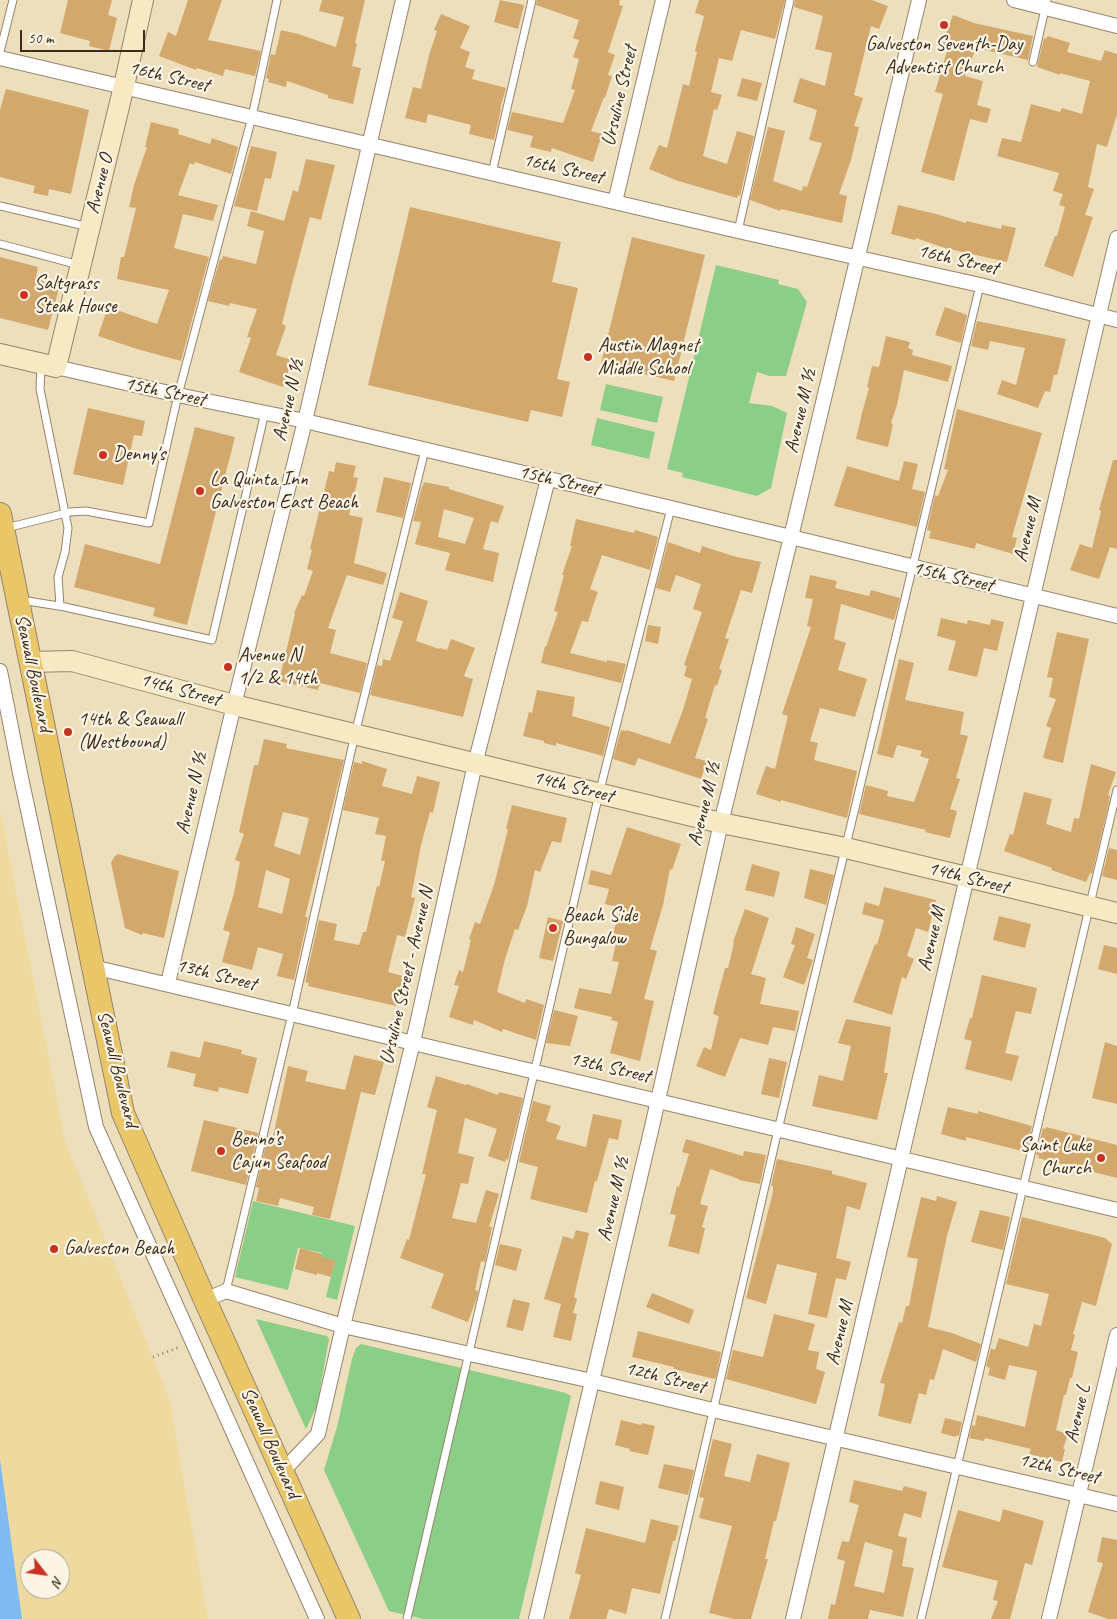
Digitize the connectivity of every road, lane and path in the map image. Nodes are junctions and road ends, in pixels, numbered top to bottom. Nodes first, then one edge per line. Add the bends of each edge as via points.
1 (13, 0) edge
2 (143, 0) edge
3 (277, 0) edge
4 (403, 0) edge
5 (532, 0) edge
6 (663, 0) edge
7 (790, 0) edge
8 (919, 0) edge
9 (1014, 0) edge
10 (1046, 4) edge
11 (1117, 26) edge
12 (0, 52) edge
13 (0, 58) edge
14 (1033, 62) dead end
15 (124, 86) junction
16 (252, 117) junction
17 (369, 144) junction
18 (492, 173) junction
19 (615, 202) junction
20 (0, 206) edge
21 (90, 227) junction
22 (738, 231) junction
23 (1117, 238) edge
24 (0, 244) edge
25 (857, 258) junction
26 (80, 265) junction
27 (980, 285) junction
28 (1098, 316) junction
29 (1117, 320) edge
30 (0, 354) edge
31 (48, 365) junction
32 (178, 396) junction
33 (265, 412) junction
34 (305, 421) junction
35 (426, 450) junction
36 (548, 479) junction
37 (671, 508) junction
38 (66, 513) junction
39 (2, 522) edge
40 (791, 538) junction
41 (912, 567) junction
42 (1033, 596) junction
43 (18, 600) junction
44 (60, 606) junction
45 (1117, 616) edge
46 (31, 662) junction
47 (0, 672) edge
48 (234, 705) junction
49 (355, 734) junction
50 (475, 764) junction
51 (1117, 790) edge
52 (599, 794) junction
53 (721, 823) junction
54 (846, 848) junction
55 (967, 878) junction
56 (1090, 907) junction
57 (1117, 913) edge
58 (93, 966) junction
59 (168, 983) junction
60 (292, 1014) junction
61 (413, 1042) junction
62 (535, 1070) junction
63 (658, 1100) junction
64 (778, 1130) junction
65 (902, 1158) junction
66 (1024, 1187) junction
67 (1117, 1210) edge
68 (226, 1292) junction
69 (205, 1300) junction
70 (343, 1326) junction
71 (1117, 1335) edge
72 (185, 1345) dead end
73 (470, 1353) junction
74 (153, 1358) dead end
75 (592, 1381) junction
76 (713, 1410) junction
77 (837, 1438) junction
78 (958, 1466) junction
79 (283, 1471) junction
80 (1080, 1495) junction
81 (1117, 1504) edge
82 (317, 1619) edge
83 (350, 1619) edge
84 (407, 1619) edge
85 (536, 1619) edge
86 (665, 1619) edge
87 (793, 1619) edge
88 (921, 1619) edge
89 (1049, 1619) edge

1 - 12 lane
2 - 15 main road, Avenue O
3 - 16 lane
4 - 17 street, Avenue N ½
5 - 18 lane
6 - 19 street, Ursuline Street
7 - 22 lane
8 - 25 street, Avenue M ½
9 - 10 street
10 - 11 street
10 - 14 lane
13 - 15 street, 16th Street
15 - 16 street, 16th Street
15 - 21 main road, Avenue O
16 - 17 street, 16th Street
16 - 32 lane
17 - 18 street, 16th Street
17 - 34 street, Avenue N ½
18 - 19 street, 16th Street
19 - 22 street, 16th Street
20 - 21 lane
21 - 26 main road, Avenue O
22 - 25 street, 16th Street
23 - 28 street, Avenue M
24 - 26 lane
25 - 27 street, 16th Street
25 - 40 street, Avenue M ½
26 - 31 main road, Avenue O
27 - 28 street, 16th Street
27 - 41 lane
28 - 29 street, 16th Street
28 - 42 street, Avenue M
30 - 31 main road, 15th Street
31 - 32 street, 15th Street
31 - 38 lane via 40,389
32 - 33 street, 15th Street
32 - 38 lane via 149,523 86,510
33 - 34 street, 15th Street
33 - 44 lane via 212,640
34 - 35 street, 15th Street
34 - 48 street, Avenue N ½
35 - 36 street, 15th Street
35 - 49 lane
36 - 37 street, 15th Street
36 - 50 street, Ursuline Street - Avenue N
37 - 40 street, 15th Street
37 - 52 lane
38 - 39 lane
38 - 44 lane via 68,539 58,577
39 - 43 main road, Seawall Boulevard
40 - 41 street, 15th Street
40 - 53 street, Avenue M ½
41 - 42 street, 15th Street
41 - 54 lane
42 - 45 street, 15th Street
42 - 55 street, Avenue M
43 - 44 lane
43 - 46 main road, Seawall Boulevard
46 - 48 main road, 14th Street via 72,661
46 - 58 main road, Seawall Boulevard
47 - 82 street via 96,1127
48 - 49 main road, 14th Street
48 - 59 street, Avenue N ½
49 - 50 main road, 14th Street
49 - 60 lane
50 - 52 main road, 14th Street
50 - 61 street, Ursuline Street - Avenue N
51 - 56 lane
52 - 53 main road, 14th Street
52 - 62 lane
53 - 54 main road, 14th Street
53 - 63 street, Avenue M ½
54 - 55 main road, 14th Street
54 - 64 lane
55 - 56 main road, 14th Street
55 - 65 street, Avenue M
56 - 57 main road, 14th Street
56 - 66 lane
58 - 59 street, 13th Street
58 - 69 main road, Seawall Boulevard via 123,1113
59 - 60 street, 13th Street
60 - 61 street, 13th Street
60 - 68 lane
61 - 62 street, 13th Street
61 - 70 street, Ursuline Street - Avenue N
62 - 63 street, 13th Street
62 - 73 lane
63 - 64 street, 13th Street
63 - 75 street, Avenue M ½
64 - 65 street, 13th Street
64 - 76 lane
65 - 66 street, 13th Street
65 - 77 street, Avenue M
66 - 67 street, 13th Street
66 - 78 lane
68 - 69 street
68 - 70 street, 12th Street
69 - 79 main road, Seawall Boulevard
70 - 73 street, 12th Street
70 - 79 street, Ursuline Street - Avenue N via 318,1434
71 - 80 street, Avenue L
72 - 74 path
73 - 75 street, 12th Street
73 - 84 lane
75 - 76 street, 12th Street
75 - 85 street, Avenue M ½
76 - 77 street, 12th Street
76 - 86 lane
77 - 78 street, 12th Street
77 - 87 street, Avenue M
78 - 80 street, 12th Street
78 - 88 lane
79 - 83 main road, Seawall Boulevard
80 - 81 street, 12th Street
80 - 89 street, Avenue L

